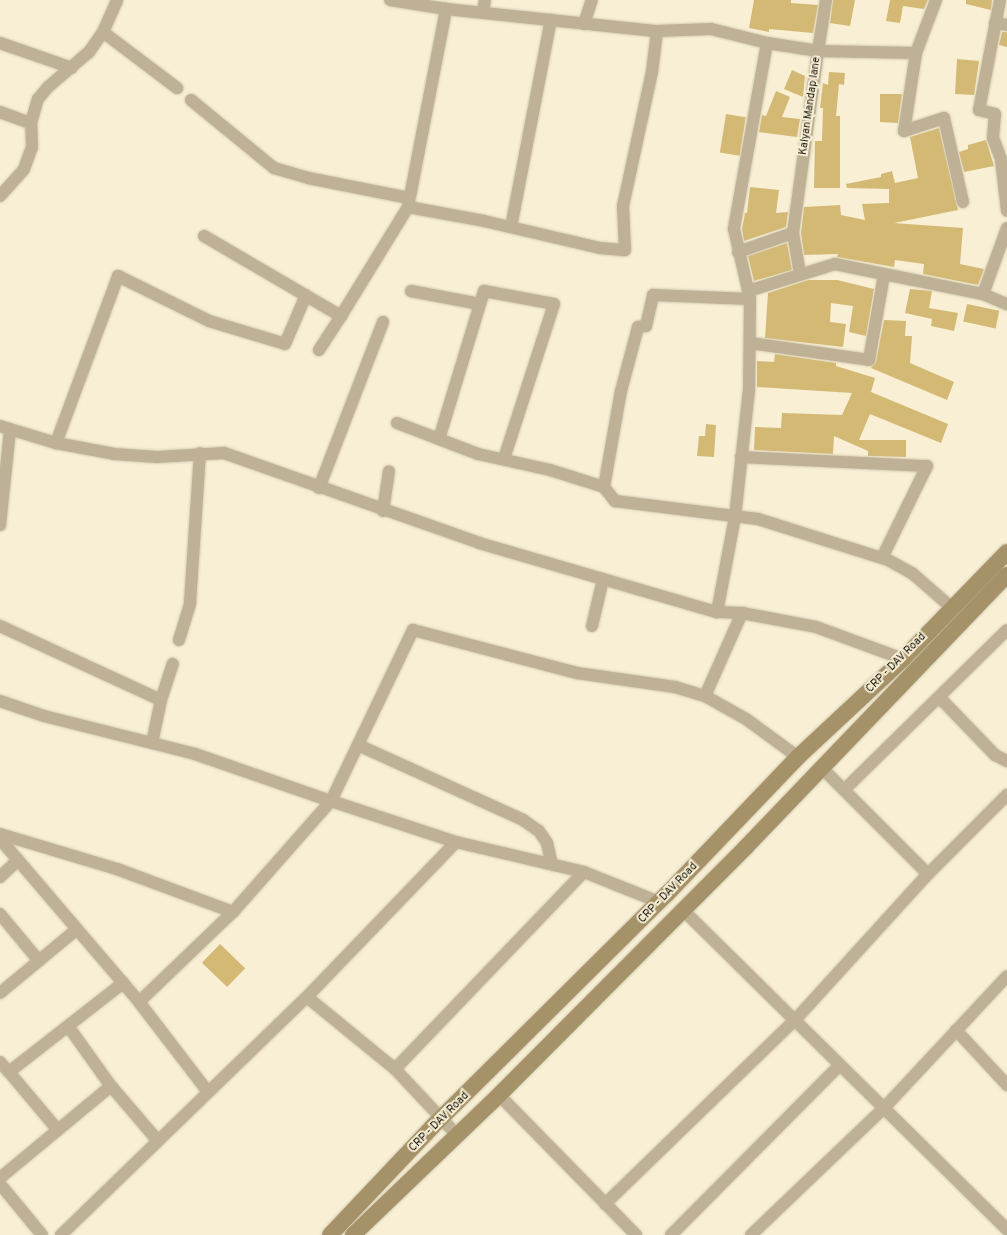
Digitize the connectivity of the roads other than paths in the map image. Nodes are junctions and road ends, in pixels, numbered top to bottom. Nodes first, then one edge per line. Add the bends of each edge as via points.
1 (117, 0) edge
2 (390, 0) edge
3 (485, 0) edge
4 (592, 0) edge
5 (826, 0) edge
6 (936, 0) edge
7 (1000, 0) edge
8 (446, 9) junction
9 (483, 12) junction
10 (551, 20) junction
11 (584, 24) junction
12 (1001, 24) edge
13 (657, 30) junction
14 (103, 32) junction
15 (0, 43) edge
16 (767, 43) junction
17 (818, 51) junction
18 (916, 53) junction
19 (72, 68) junction
20 (178, 88) dead end
21 (191, 100) dead end
22 (0, 112) edge
23 (32, 123) junction
24 (0, 196) edge
25 (963, 202) dead end
26 (409, 203) junction
27 (1007, 211) edge
28 (511, 227) junction
29 (1007, 228) edge
30 (793, 233) junction
31 (204, 236) dead end
32 (738, 252) junction
33 (800, 274) junction
34 (884, 275) junction
35 (411, 291) dead end
36 (983, 294) junction
37 (306, 295) junction
38 (749, 295) junction
39 (480, 304) junction
40 (1007, 304) edge
41 (341, 316) junction
42 (383, 322) dead end
43 (750, 343) junction
44 (319, 350) dead end
45 (397, 423) dead end
46 (5, 428) edge
47 (439, 439) junction
48 (56, 443) junction
49 (200, 453) junction
50 (741, 457) junction
51 (504, 459) junction
52 (389, 471) dead end
53 (604, 487) junction
54 (319, 488) junction
55 (383, 511) junction
56 (735, 517) junction
57 (0, 525) edge
58 (1007, 552) edge
59 (882, 558) junction
60 (1007, 575) edge
61 (603, 579) junction
62 (951, 608) junction
63 (717, 612) junction
64 (742, 613) junction
65 (0, 626) edge
66 (592, 626) dead end
67 (1007, 630) edge
68 (179, 640) dead end
69 (903, 659) junction
70 (174, 664) dead end
71 (705, 696) junction
72 (939, 697) junction
73 (161, 700) junction
74 (0, 701) edge
75 (152, 743) junction
76 (358, 745) junction
77 (798, 757) junction
78 (1007, 761) edge
79 (822, 768) junction
80 (844, 790) junction
81 (1007, 795) edge
82 (331, 801) junction
83 (744, 814) junction
84 (760, 832) junction
85 (0, 834) edge
86 (0, 839) edge
87 (456, 842) junction
88 (18, 860) junction
89 (552, 864) junction
90 (584, 872) junction
91 (928, 874) junction
92 (0, 876) edge
93 (659, 902) junction
94 (682, 909) junction
95 (233, 912) junction
96 (0, 914) edge
97 (5, 929) edge
98 (77, 929) junction
99 (39, 961) junction
100 (1007, 976) edge
101 (123, 983) junction
102 (0, 993) edge
103 (307, 997) junction
104 (139, 1002) junction
105 (795, 1020) junction
106 (68, 1026) junction
107 (956, 1030) junction
108 (0, 1062) edge
109 (840, 1065) junction
110 (395, 1069) junction
111 (9, 1072) junction
112 (1007, 1085) edge
113 (110, 1086) junction
114 (208, 1092) junction
115 (499, 1095) junction
116 (884, 1108) junction
117 (442, 1117) junction
118 (57, 1129) junction
119 (457, 1135) junction
120 (158, 1141) junction
121 (0, 1178) edge
122 (0, 1184) edge
123 (605, 1204) junction
124 (1005, 1224) edge
125 (630, 1233) edge
126 (42, 1235) edge
127 (60, 1235) edge
128 (330, 1235) edge
129 (353, 1235) edge
130 (672, 1235) edge
131 (751, 1235) edge

1 - 14 street
2 - 8 street
3 - 9 street
4 - 11 street
5 - 17 street
6 - 18 street
7 - 12 street
8 - 9 street
8 - 26 street
9 - 10 street
10 - 11 street
10 - 28 street
11 - 13 street
12 - 27 street via 979,110 995,114 993,138 1002,159
13 - 16 street via 711,29
13 - 28 street via 652,72 623,206 626,250 600,248
14 - 19 street via 89,52
14 - 20 street
15 - 19 street
16 - 17 street
16 - 32 street via 734,229
17 - 18 street, Kalyan Mandap lane
17 - 30 street, Kalyan Mandap lane
18 - 25 street via 904,131 944,118
19 - 23 street via 48,87 38,99
21 - 26 street via 274,168
22 - 23 street
23 - 24 street via 32,147 24,169
26 - 28 street
26 - 41 street
29 - 36 street
30 - 32 street
30 - 33 street, Kalyan Mandap lane
31 - 37 street
32 - 38 street
33 - 34 street via 835,264
33 - 38 street
34 - 36 street
34 - 43 street via 869,360
35 - 39 street
36 - 40 street
37 - 41 street
37 - 48 street via 285,344 209,321 118,276
38 - 43 street
38 - 53 street via 653,294 646,326 638,327 621,391
39 - 47 street
39 - 51 street via 484,291 554,304
41 - 44 street
42 - 54 street
43 - 50 street via 749,390
45 - 47 street
46 - 48 street
46 - 57 street
47 - 51 street via 478,454
48 - 49 street via 114,454 157,457
49 - 54 street via 224,453
49 - 68 street via 190,603
50 - 56 street
50 - 59 street via 927,466
51 - 53 street
52 - 55 street
53 - 56 street via 615,501
54 - 55 street
55 - 61 street via 479,543
56 - 59 street via 758,519
56 - 63 street
58 - 62 street, CRP - DAV Road
59 - 62 street via 913,574
60 - 79 street, CRP - DAV Road
61 - 63 street
61 - 66 street
62 - 69 street, CRP - DAV Road
63 - 64 street
64 - 69 street via 816,627
64 - 71 street
65 - 73 street
67 - 72 street
69 - 77 street, CRP - DAV Road
70 - 73 street
71 - 76 street via 675,687 577,673 413,630
71 - 77 street via 746,719
72 - 78 street via 995,755
72 - 80 street
73 - 75 street
74 - 75 street via 44,716
75 - 82 street via 195,754
76 - 82 street
76 - 89 street via 522,820 539,832 547,843
77 - 83 street, CRP - DAV Road
79 - 80 street
79 - 84 street, CRP - DAV Road
80 - 91 street
81 - 91 street
82 - 87 street
82 - 95 street
83 - 84 street
83 - 93 street, CRP - DAV Road
84 - 94 street, CRP - DAV Road
85 - 95 street via 117,869
86 - 88 street
87 - 89 street
87 - 103 street
88 - 92 street
88 - 98 street
89 - 90 street
90 - 93 street
90 - 110 street
91 - 105 street
93 - 117 street, CRP - DAV Road
94 - 105 street
94 - 115 street, CRP - DAV Road
95 - 104 street
96 - 97 street
97 - 99 street
98 - 99 street
98 - 101 street
99 - 102 street
100 - 107 street
101 - 104 street
101 - 106 street
103 - 110 street
103 - 114 street
104 - 114 street
105 - 109 street
105 - 123 street
106 - 111 street
106 - 113 street
107 - 112 street
107 - 116 street
108 - 111 street
109 - 116 street
109 - 130 street
110 - 117 street
111 - 118 street
113 - 118 street
113 - 120 street
114 - 120 street
115 - 119 street, CRP - DAV Road
115 - 123 street
116 - 124 street
116 - 131 street
117 - 119 street
117 - 128 street, CRP - DAV Road
118 - 121 street
119 - 129 street, CRP - DAV Road
120 - 127 street
122 - 126 street
123 - 125 street

